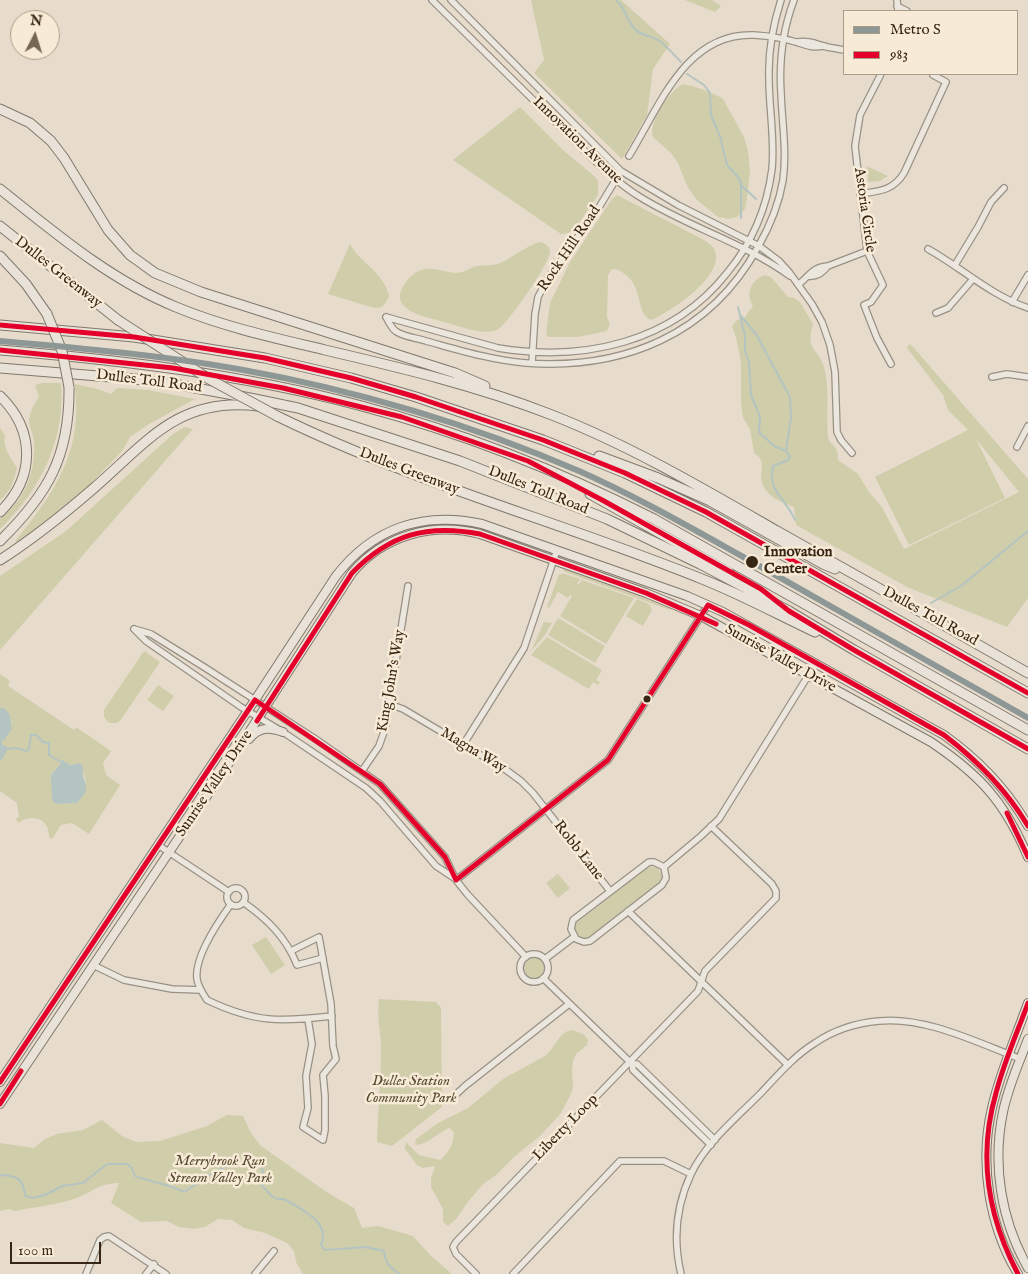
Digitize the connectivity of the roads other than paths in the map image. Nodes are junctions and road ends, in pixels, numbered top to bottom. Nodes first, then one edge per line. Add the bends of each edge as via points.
1 (432, 0) edge
2 (451, 0) edge
3 (781, 0) edge
4 (794, 0) edge
5 (772, 37) junction
6 (784, 39) junction
7 (843, 50) edge
8 (880, 75) edge
9 (934, 75) edge
10 (0, 109) edge
11 (629, 156) dead end
12 (622, 171) junction
13 (615, 180) junction
14 (1004, 188) dead end
15 (0, 189) edge
16 (860, 194) junction
17 (0, 226) edge
18 (749, 241) junction
19 (759, 246) junction
20 (745, 248) junction
21 (928, 248) dead end
22 (867, 251) junction
23 (754, 254) junction
24 (0, 256) edge
25 (955, 265) junction
26 (1028, 275) edge
27 (973, 279) junction
28 (799, 284) junction
29 (1012, 302) junction
30 (1028, 308) edge
31 (936, 313) dead end
32 (0, 320) edge
33 (0, 325) edge
34 (64, 330) junction
35 (0, 350) edge
36 (532, 352) junction
37 (0, 355) edge
38 (86, 358) junction
39 (532, 363) junction
40 (891, 364) dead end
41 (0, 368) edge
42 (992, 377) dead end
43 (1028, 378) edge
44 (0, 396) edge
45 (512, 400) junction
46 (480, 418) junction
47 (331, 419) junction
48 (1028, 426) edge
49 (1017, 447) dead end
50 (852, 453) dead end
51 (528, 461) junction
52 (0, 512) edge
53 (0, 541) edge
54 (557, 550) junction
55 (0, 560) edge
56 (553, 560) junction
57 (868, 582) junction
58 (408, 586) dead end
59 (708, 605) junction
60 (789, 611) junction
61 (701, 616) junction
62 (854, 650) junction
63 (816, 663) junction
64 (1028, 672) edge
65 (809, 675) junction
66 (1028, 693) edge
67 (256, 700) junction
68 (389, 704) junction
69 (266, 707) junction
70 (248, 712) junction
71 (259, 718) junction
72 (1028, 730) edge
73 (283, 732) junction
74 (463, 745) junction
75 (1028, 749) edge
76 (231, 760) junction
77 (362, 771) junction
78 (546, 810) junction
79 (712, 826) junction
80 (1028, 826) edge
81 (158, 845) junction
82 (170, 852) junction
83 (1028, 857) edge
84 (664, 867) junction
85 (456, 880) junction
86 (610, 891) junction
87 (229, 892) junction
88 (243, 902) junction
89 (231, 904) junction
90 (628, 911) junction
91 (574, 937) junction
92 (291, 951) junction
93 (526, 957) junction
94 (323, 958) junction
95 (545, 959) junction
96 (93, 965) junction
97 (543, 978) junction
98 (699, 980) junction
99 (201, 990) junction
100 (1028, 1003) edge
101 (569, 1004) junction
102 (332, 1016) junction
103 (308, 1019) junction
104 (1028, 1039) edge
105 (1010, 1055) junction
106 (1021, 1059) junction
107 (631, 1063) junction
108 (788, 1065) junction
109 (0, 1082) edge
110 (450, 1100) dead end
111 (0, 1104) edge
112 (713, 1142) junction
113 (691, 1174) junction
114 (274, 1250) dead end
115 (154, 1264) junction
116 (1028, 1268) edge
117 (86, 1274) edge
118 (146, 1274) edge
119 (166, 1274) edge
120 (256, 1274) edge
121 (476, 1274) edge
122 (513, 1274) edge
123 (681, 1274) edge
124 (1018, 1274) edge

1 - 13 street, Innovation Avenue
2 - 12 street, Innovation Avenue
3 - 5 street
4 - 6 street
5 - 6 street
5 - 11 street via 732,37 701,52 671,84
5 - 18 street via 768,78 771,171 766,201
6 - 7 street via 816,42
6 - 19 street via 780,72 785,148 783,180 772,220
8 - 16 street, Astoria Circle via 866,101 856,131
9 - 16 street via 946,82 904,173 899,181 884,191
10 - 45 highway via 30,123 51,141 111,234 130,255 155,273 201,292 469,378
12 - 13 street, Rock Hill Road
12 - 18 street, Innovation Avenue via 678,206
13 - 20 street, Innovation Avenue via 656,206
13 - 36 street, Rock Hill Road via 538,297
14 - 25 street via 991,202
15 - 45 highway, Dulles Greenway via 89,258 131,285 175,307 237,328 426,374
16 - 22 street, Astoria Circle
17 - 62 highway, Dulles Greenway, bridge via 118,320 191,368 277,416 414,476 703,580
18 - 19 street, Innovation Avenue
18 - 20 street
19 - 23 street
19 - 28 street, Innovation Avenue via 779,261
20 - 23 street, Innovation Avenue
20 - 36 street via 720,283 707,295 684,315 653,332 624,343 593,349
21 - 25 street
22 - 28 street via 828,266
22 - 40 street, Astoria Circle via 883,285 871,302 864,305
23 - 28 street, Innovation Avenue
23 - 39 street via 736,281 713,305 691,324 648,347 606,359
24 - 53 highway, bridge via 47,314 62,351 69,387 68,426 55,469 37,501
25 - 27 street
26 - 29 street
27 - 29 street
27 - 31 street via 948,308
28 - 50 street, Innovation Avenue via 817,312 830,345 835,372 837,432
29 - 30 street
32 - 34 highway
33 - 34 highway
34 - 46 highway via 155,339 265,358 373,384
35 - 38 highway
36 - 39 street, Rock Hill Road
36 - 39 street via 498,348 386,317 396,332 482,356
37 - 38 highway
38 - 51 highway via 239,379 335,399 444,430
41 - 47 highway, Dulles Toll Road via 179,385 298,408
42 - 43 street via 1007,374
44 - 52 highway via 20,421 27,451 18,488
45 - 57 highway, Dulles Toll Road via 635,452
46 - 57 highway via 519,426 675,485 734,513 823,564
46 - 66 highway via 606,464 687,502 746,532
47 - 55 highway via 242,404 184,416 156,432 71,508
47 - 60 highway, Dulles Toll Road via 460,461 582,509 665,546
48 - 49 street
51 - 60 highway via 760,590
51 - 72 highway via 661,522
54 - 56 street
54 - 59 main road, Sunrise Valley Drive
54 - 67 main road, Sunrise Valley Drive via 482,524 459,520 422,521 385,533 346,562
56 - 61 main road, Sunrise Valley Drive
56 - 69 main road, Sunrise Valley Drive via 480,534 456,530 427,530 390,542 352,573
56 - 74 street via 524,648
57 - 64 highway, Dulles Toll Road
58 - 68 street, King John's Way
59 - 61 street
59 - 63 main road, Sunrise Valley Drive
60 - 62 highway, Dulles Toll Road
61 - 65 main road, Sunrise Valley Drive
61 - 78 street via 608,760
62 - 75 highway, Dulles Toll Road
63 - 65 street
63 - 80 main road, Sunrise Valley Drive via 958,745 994,778
65 - 79 street via 726,809
65 - 83 main road, Sunrise Valley Drive via 931,742 965,766 1000,803
67 - 69 street
67 - 70 main road, Sunrise Valley Drive
67 - 70 street via 151,634 134,629 146,642
68 - 74 street, Magna Way
68 - 77 street, King John's Way via 379,746
69 - 71 main road, Sunrise Valley Drive
69 - 77 street
70 - 71 street
70 - 81 main road, Sunrise Valley Drive
71 - 73 street
71 - 76 main road, Sunrise Valley Drive
73 - 76 main road via 265,728 257,731
73 - 85 street via 373,794 436,866
74 - 78 street, Magna Way via 521,780
76 - 82 main road, Sunrise Valley Drive
77 - 85 street via 386,790 445,857
78 - 85 street
78 - 86 street, Robb Lane
79 - 84 street
79 - 98 street, Liberty Loop via 772,884 776,894 774,901
81 - 82 street
81 - 109 main road, Sunrise Valley Drive
82 - 87 street
82 - 96 main road, Sunrise Valley Drive
84 - 86 street via 649,862
84 - 90 street via 664,883
85 - 93 street
86 - 91 street via 573,920 571,929
87 - 88 street via 241,890
87 - 89 street via 227,898
88 - 89 street via 236,906
88 - 92 street via 275,928
89 - 99 street via 215,926 198,966 197,979
90 - 91 street via 590,941 579,941
90 - 98 street
91 - 95 street
92 - 94 street via 297,965
92 - 94 street via 319,937
93 - 95 street via 534,954
93 - 97 street via 520,964 523,977 531,981
94 - 102 street
95 - 97 street via 548,971
96 - 99 street via 124,980 172,989
96 - 111 main road, Sunrise Valley Drive
97 - 101 street
98 - 107 street, Liberty Loop via 698,991
98 - 108 street
99 - 103 street via 207,1000 241,1014 272,1020
100 - 105 main road
101 - 107 street
101 - 110 street
102 - 103 street
102 - 103 street via 336,1059 323,1075 326,1096 323,1140 303,1127 308,1108 306,1076 312,1044
104 - 106 main road
105 - 106 street
105 - 108 street via 928,1026 888,1020 833,1033 808,1047
105 - 124 main road via 991,1114 987,1174 996,1224
106 - 116 main road via 1003,1111 998,1165 1007,1220
107 - 112 street via 634,1070
107 - 121 street, Liberty Loop via 454,1244 453,1250
108 - 112 street
112 - 113 street
113 - 122 street via 664,1161 620,1161
113 - 123 street via 677,1222 676,1245
114 - 120 street
115 - 117 street via 109,1236 100,1240
115 - 118 street
115 - 119 street

